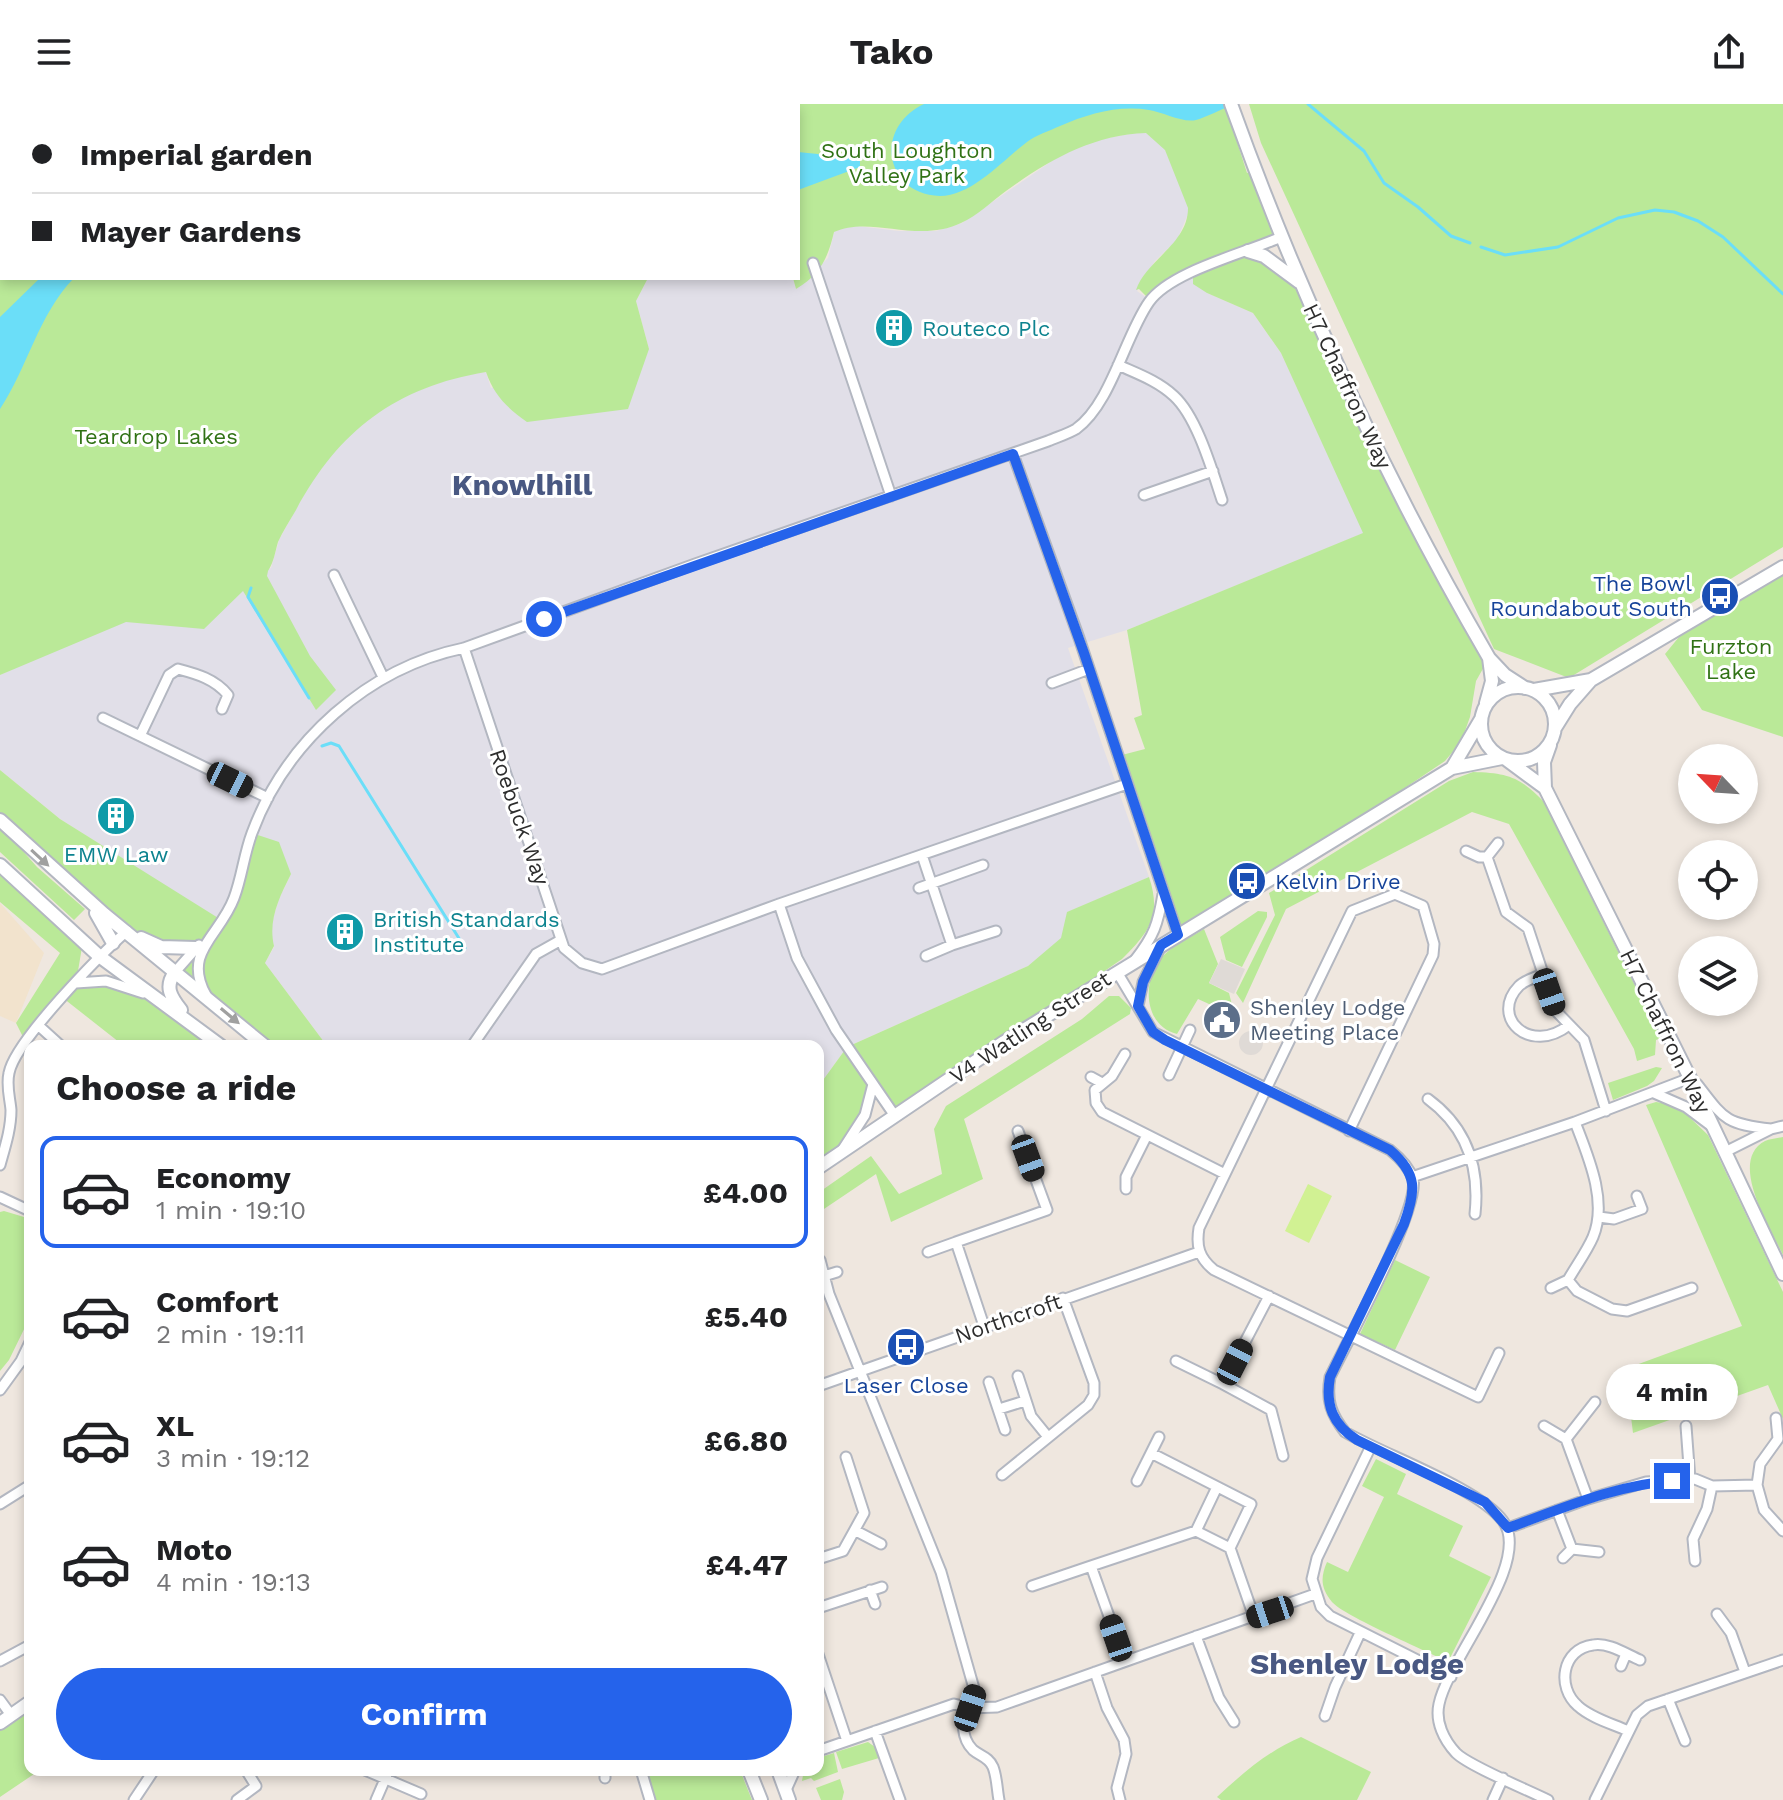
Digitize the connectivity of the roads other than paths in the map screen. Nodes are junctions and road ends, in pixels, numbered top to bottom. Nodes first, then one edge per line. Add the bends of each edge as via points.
1 (1231, 104) edge
2 (1281, 237) junction
3 (1248, 251) junction
4 (813, 263) dead end
5 (1301, 284) junction
6 (1118, 365) junction
7 (1013, 454) junction
8 (1213, 471) junction
9 (1144, 495) dead end
10 (891, 496) junction
11 (1222, 500) dead end
12 (1783, 567) edge
13 (334, 575) dead end
14 (464, 648) junction
15 (1489, 658) junction
16 (1089, 669) junction
17 (383, 677) junction
18 (1591, 680) junction
19 (1052, 683) dead end
20 (1530, 689) junction
21 (222, 709) dead end
22 (1482, 714) junction
23 (103, 718) dead end
24 (1555, 728) junction
25 (140, 736) junction
26 (1550, 742) junction
27 (1505, 759) junction
28 (1452, 768) junction
29 (1127, 784) junction
30 (1545, 788) junction
31 (268, 798) junction
32 (0, 820) edge
33 (1498, 843) dead end
34 (1466, 851) dead end
35 (922, 855) junction
36 (1487, 857) junction
37 (0, 865) edge
38 (983, 865) dead end
39 (933, 883) junction
40 (919, 888) dead end
41 (1163, 890) junction
42 (779, 904) junction
43 (102, 916) junction
44 (127, 931) junction
45 (996, 931) dead end
46 (1178, 935) junction
47 (211, 936) junction
48 (561, 940) junction
49 (113, 943) junction
50 (952, 945) junction
51 (1161, 945) junction
52 (196, 948) junction
53 (99, 956) junction
54 (926, 956) dead end
55 (1133, 962) junction
56 (175, 972) junction
57 (1117, 972) junction
58 (1542, 974) junction
59 (76, 983) junction
60 (207, 997) junction
61 (158, 999) junction
62 (1138, 1006) junction
63 (190, 1022) junction
64 (1569, 1025) junction
65 (39, 1026) junction
66 (1190, 1030) dead end
67 (28, 1040) edge
68 (54, 1040) edge
69 (213, 1040) edge
70 (258, 1040) edge
71 (476, 1040) edge
72 (24, 1045) edge
73 (1182, 1048) junction
74 (1125, 1054) dead end
75 (4, 1071) edge
76 (1687, 1073) junction
77 (1170, 1076) dead end
78 (1091, 1077) dead end
79 (1102, 1083) junction
80 (873, 1084) junction
81 (1266, 1090) junction
82 (1654, 1093) junction
83 (1428, 1099) dead end
84 (1606, 1111) junction
85 (895, 1116) junction
86 (1575, 1122) junction
87 (1783, 1126) edge
88 (1713, 1127) junction
89 (1771, 1129) junction
90 (1018, 1131) dead end
91 (1349, 1131) junction
92 (1147, 1135) junction
93 (841, 1152) junction
94 (1725, 1152) junction
95 (1470, 1158) junction
96 (824, 1164) edge
97 (0, 1165) edge
98 (1225, 1174) junction
99 (1412, 1177) junction
100 (1126, 1189) dead end
101 (1637, 1196) dead end
102 (0, 1197) edge
103 (24, 1208) edge
104 (1475, 1214) dead end
105 (1599, 1217) junction
106 (956, 1242) junction
107 (928, 1252) dead end
108 (1199, 1252) junction
109 (837, 1272) dead end
110 (1783, 1274) edge
111 (824, 1276) joint
112 (1568, 1280) junction
113 (1551, 1288) dead end
114 (1692, 1288) dead end
115 (1269, 1296) junction
116 (1063, 1298) junction
117 (984, 1326) junction
118 (1351, 1334) junction
119 (1499, 1353) dead end
120 (24, 1355) edge
121 (1176, 1361) dead end
122 (859, 1369) junction
123 (1018, 1376) dead end
124 (989, 1382) dead end
125 (824, 1384) edge
126 (1223, 1384) junction
127 (0, 1390) edge
128 (1025, 1401) junction
129 (1595, 1402) dead end
130 (999, 1409) junction
131 (1776, 1418) dead end
132 (1544, 1426) dead end
133 (1686, 1426) dead end
134 (1005, 1430) dead end
135 (1048, 1437) junction
136 (1159, 1437) dead end
137 (1566, 1439) junction
138 (1371, 1446) junction
139 (1151, 1453) junction
140 (1283, 1456) dead end
141 (846, 1457) dead end
142 (1002, 1475) dead end
143 (1690, 1480) junction
144 (1137, 1481) dead end
145 (1757, 1485) junction
146 (1712, 1486) junction
147 (1217, 1487) junction
148 (24, 1489) edge
149 (1588, 1499) junction
150 (0, 1504) edge
151 (1557, 1510) junction
152 (1508, 1528) junction
153 (1782, 1528) edge
154 (856, 1531) junction
155 (1196, 1531) junction
156 (881, 1544) dead end
157 (1230, 1548) junction
158 (1572, 1549) junction
159 (1599, 1552) dead end
160 (824, 1557) edge
161 (1563, 1558) dead end
162 (1695, 1561) dead end
163 (1091, 1566) junction
164 (1032, 1586) dead end
165 (882, 1587) dead end
166 (870, 1590) junction
167 (1315, 1594) junction
168 (875, 1604) dead end
169 (824, 1606) edge
170 (1717, 1614) dead end
171 (1254, 1617) junction
172 (1360, 1633) junction
173 (1196, 1636) junction
174 (24, 1648) edge
175 (1626, 1654) junction
176 (1640, 1660) dead end
177 (1783, 1660) edge
178 (0, 1661) edge
179 (1125, 1661) junction
180 (1621, 1666) dead end
181 (824, 1672) edge
182 (1095, 1672) junction
183 (1745, 1672) junction
184 (1451, 1677) junction
185 (1668, 1699) junction
186 (0, 1700) edge
187 (24, 1706) edge
188 (968, 1707) junction
189 (1325, 1716) dead end
190 (6, 1719) edge
191 (1234, 1722) dead end
192 (875, 1731) junction
193 (1628, 1731) junction
194 (847, 1741) junction
195 (1685, 1741) dead end
196 (824, 1748) edge
197 (150, 1776) edge
198 (250, 1776) edge
199 (386, 1776) edge
200 (390, 1776) edge
201 (643, 1776) edge
202 (752, 1776) edge
203 (781, 1776) edge
204 (1503, 1778) junction
205 (421, 1794) dead end
206 (788, 1795) edge
207 (134, 1800) edge
208 (237, 1800) edge
209 (376, 1800) edge
210 (650, 1800) edge
211 (761, 1800) edge
212 (900, 1800) edge
213 (999, 1800) edge
214 (1120, 1800) edge
215 (1493, 1800) edge
216 (1548, 1800) edge
217 (1595, 1800) edge

1 - 2 street, H7 Chaffron Way
2 - 3 street
2 - 5 street, H7 Chaffron Way
3 - 5 street via 1264,256
3 - 6 street via 1193,271 1150,300
4 - 10 street
5 - 15 street, H7 Chaffron Way via 1384,465
6 - 7 street via 1077,428
6 - 8 street via 1157,382 1177,398
7 - 10 street
7 - 16 street
8 - 9 street
8 - 11 street
10 - 14 street
12 - 18 street
13 - 17 street
14 - 17 street
14 - 48 street, Roebuck Way
15 - 20 street, H7 Chaffron Way
15 - 22 street via 1492,681
16 - 19 street
16 - 29 street
17 - 31 street via 338,709 299,750
18 - 20 street
18 - 24 street
20 - 22 street via 1505,689
20 - 24 street via 1550,706
21 - 25 street via 225,690 178,669 169,675
22 - 27 street via 1485,741
22 - 28 street, V4 Watling Street
23 - 25 street
24 - 26 street
25 - 31 street
26 - 27 street via 1532,759
26 - 30 street
27 - 28 street, V4 Watling Street
27 - 30 street, H7 Chaffron Way
28 - 46 street, V4 Watling Street
29 - 35 street
29 - 41 street
30 - 76 street, H7 Chaffron Way
31 - 47 street via 234,897
32 -> 43 street
33 - 36 street
34 - 36 street
35 - 39 street
35 - 42 street
36 - 58 street via 1506,912 1528,928
37 - 53 street
38 - 39 street
39 - 40 street
39 - 50 street
41 - 46 street
41 - 55 street via 1152,938
42 - 48 street via 602,969 582,963
42 - 80 street via 797,958
43 - 44 street
43 - 49 street
44 - 49 street
44 - 52 street via 161,947
44 - 56 street
45 - 50 street
46 - 51 street, V4 Watling Street
47 - 52 street
47 - 60 street via 196,970
48 - 71 street via 536,954
49 - 53 street
50 - 54 street
51 - 55 street, V4 Watling Street
51 - 62 street
52 - 56 street
53 - 59 street
53 - 61 street
55 - 57 street, V4 Watling Street
56 - 60 street
56 - 63 street via 168,990
57 - 62 street
57 - 85 street, V4 Watling Street
58 - 64 street via 1555,1010
58 - 64 street via 1521,984 1511,997 1514,1025 1525,1035 1542,1038
59 - 61 street via 106,981
59 - 65 street
60 -> 70 street
61 - 63 street
62 - 73 street via 1153,1032
63 - 69 street
64 - 84 street via 1584,1040
65 - 67 street
65 - 68 street
66 - 73 street
72 - 75 street
73 - 77 street
73 - 81 street
74 - 79 street
75 - 97 street via 10,1130
76 - 82 street
76 - 88 street, H7 Chaffron Way
76 - 89 street via 1726,1120
78 - 79 street
79 - 92 street via 1095,1090 1102,1112
80 - 85 street
80 - 93 street via 865,1115
81 - 91 street
81 - 91 street via 1352,911 1395,894 1423,906 1433,955
81 - 98 street
82 - 84 street
82 - 88 street
83 - 95 street via 1447,1113
84 - 86 street
85 - 93 street, V4 Watling Street
86 - 95 street
86 - 105 street via 1592,1172
87 - 89 street
88 - 94 street, H7 Chaffron Way
89 - 94 street
90 - 106 street via 1048,1215
91 - 99 street via 1390,1150
92 - 98 street
92 - 100 street via 1126,1177
93 - 96 street, V4 Watling Street
94 - 110 street, H7 Chaffron Way
95 - 99 street
95 - 104 street
98 - 108 street via 1199,1228
99 - 118 street via 1404,1224
101 - 105 street via 1642,1209 1614,1219
102 - 103 street
105 - 112 street
106 - 107 street
106 - 117 street
108 - 115 street via 1214,1270
108 - 116 street, Northcroft
109 - 111 street
111 - 122 street
112 - 113 street
112 - 114 street via 1577,1291 1627,1311
115 - 118 street
115 - 126 street
116 - 117 street, Northcroft
116 - 135 street via 1094,1395
117 - 122 street, Northcroft
118 - 119 street via 1478,1397
118 - 138 street via 1327,1394 1331,1415 1345,1432
120 - 127 street
121 - 126 street
122 - 125 street, Northcroft
122 - 188 street via 941,1572 975,1692
123 - 128 street
124 - 130 street
126 - 140 street via 1271,1410
128 - 130 street
128 - 135 street
129 - 137 street
130 - 134 street
131 - 145 street via 1778,1439 1760,1464
132 - 137 street
133 - 143 street
135 - 142 street
136 - 139 street
137 - 149 street
138 - 152 street via 1485,1502
138 - 167 street via 1317,1558
139 - 144 street
139 - 147 street
141 - 154 street via 864,1508
143 - 146 street
143 - 149 street via 1646,1482
145 - 146 street
145 - 153 street via 1764,1510
146 - 162 street via 1693,1539
147 - 155 street
147 - 157 street via 1251,1504
148 - 150 street
149 - 151 street
151 - 152 street
151 - 158 street
152 - 184 street via 1508,1558
154 - 156 street
154 - 160 street via 843,1551
155 - 157 street
155 - 163 street
157 - 171 street
158 - 159 street
158 - 161 street
163 - 164 street
163 - 179 street
165 - 166 street
166 - 168 street
166 - 169 street
167 - 171 street
167 - 172 street via 1330,1616
170 - 183 street via 1731,1633
171 - 173 street
172 - 184 street
172 - 189 street
173 - 179 street
173 - 191 street via 1219,1698
174 - 178 street
175 - 176 street
175 - 180 street
175 - 193 street via 1606,1645 1582,1648 1567,1662 1563,1677 1579,1708
177 - 183 street
179 - 182 street
181 - 194 street
182 - 188 street via 997,1707
182 - 214 street via 1124,1740
183 - 185 street
184 - 204 street via 1438,1705 1441,1734 1458,1756
185 - 193 street via 1648,1706
185 - 195 street
186 - 190 street
187 - 190 street
188 - 192 street via 954,1704
188 - 213 street via 961,1721 974,1751 993,1767
192 - 194 street
192 - 212 street
193 - 217 street
194 - 196 street
197 - 207 street
198 - 208 street via 256,1786
199 - 209 street
200 - 205 street
201 - 210 street
202 - 211 street
203 - 206 street
204 - 215 street
204 - 216 street

